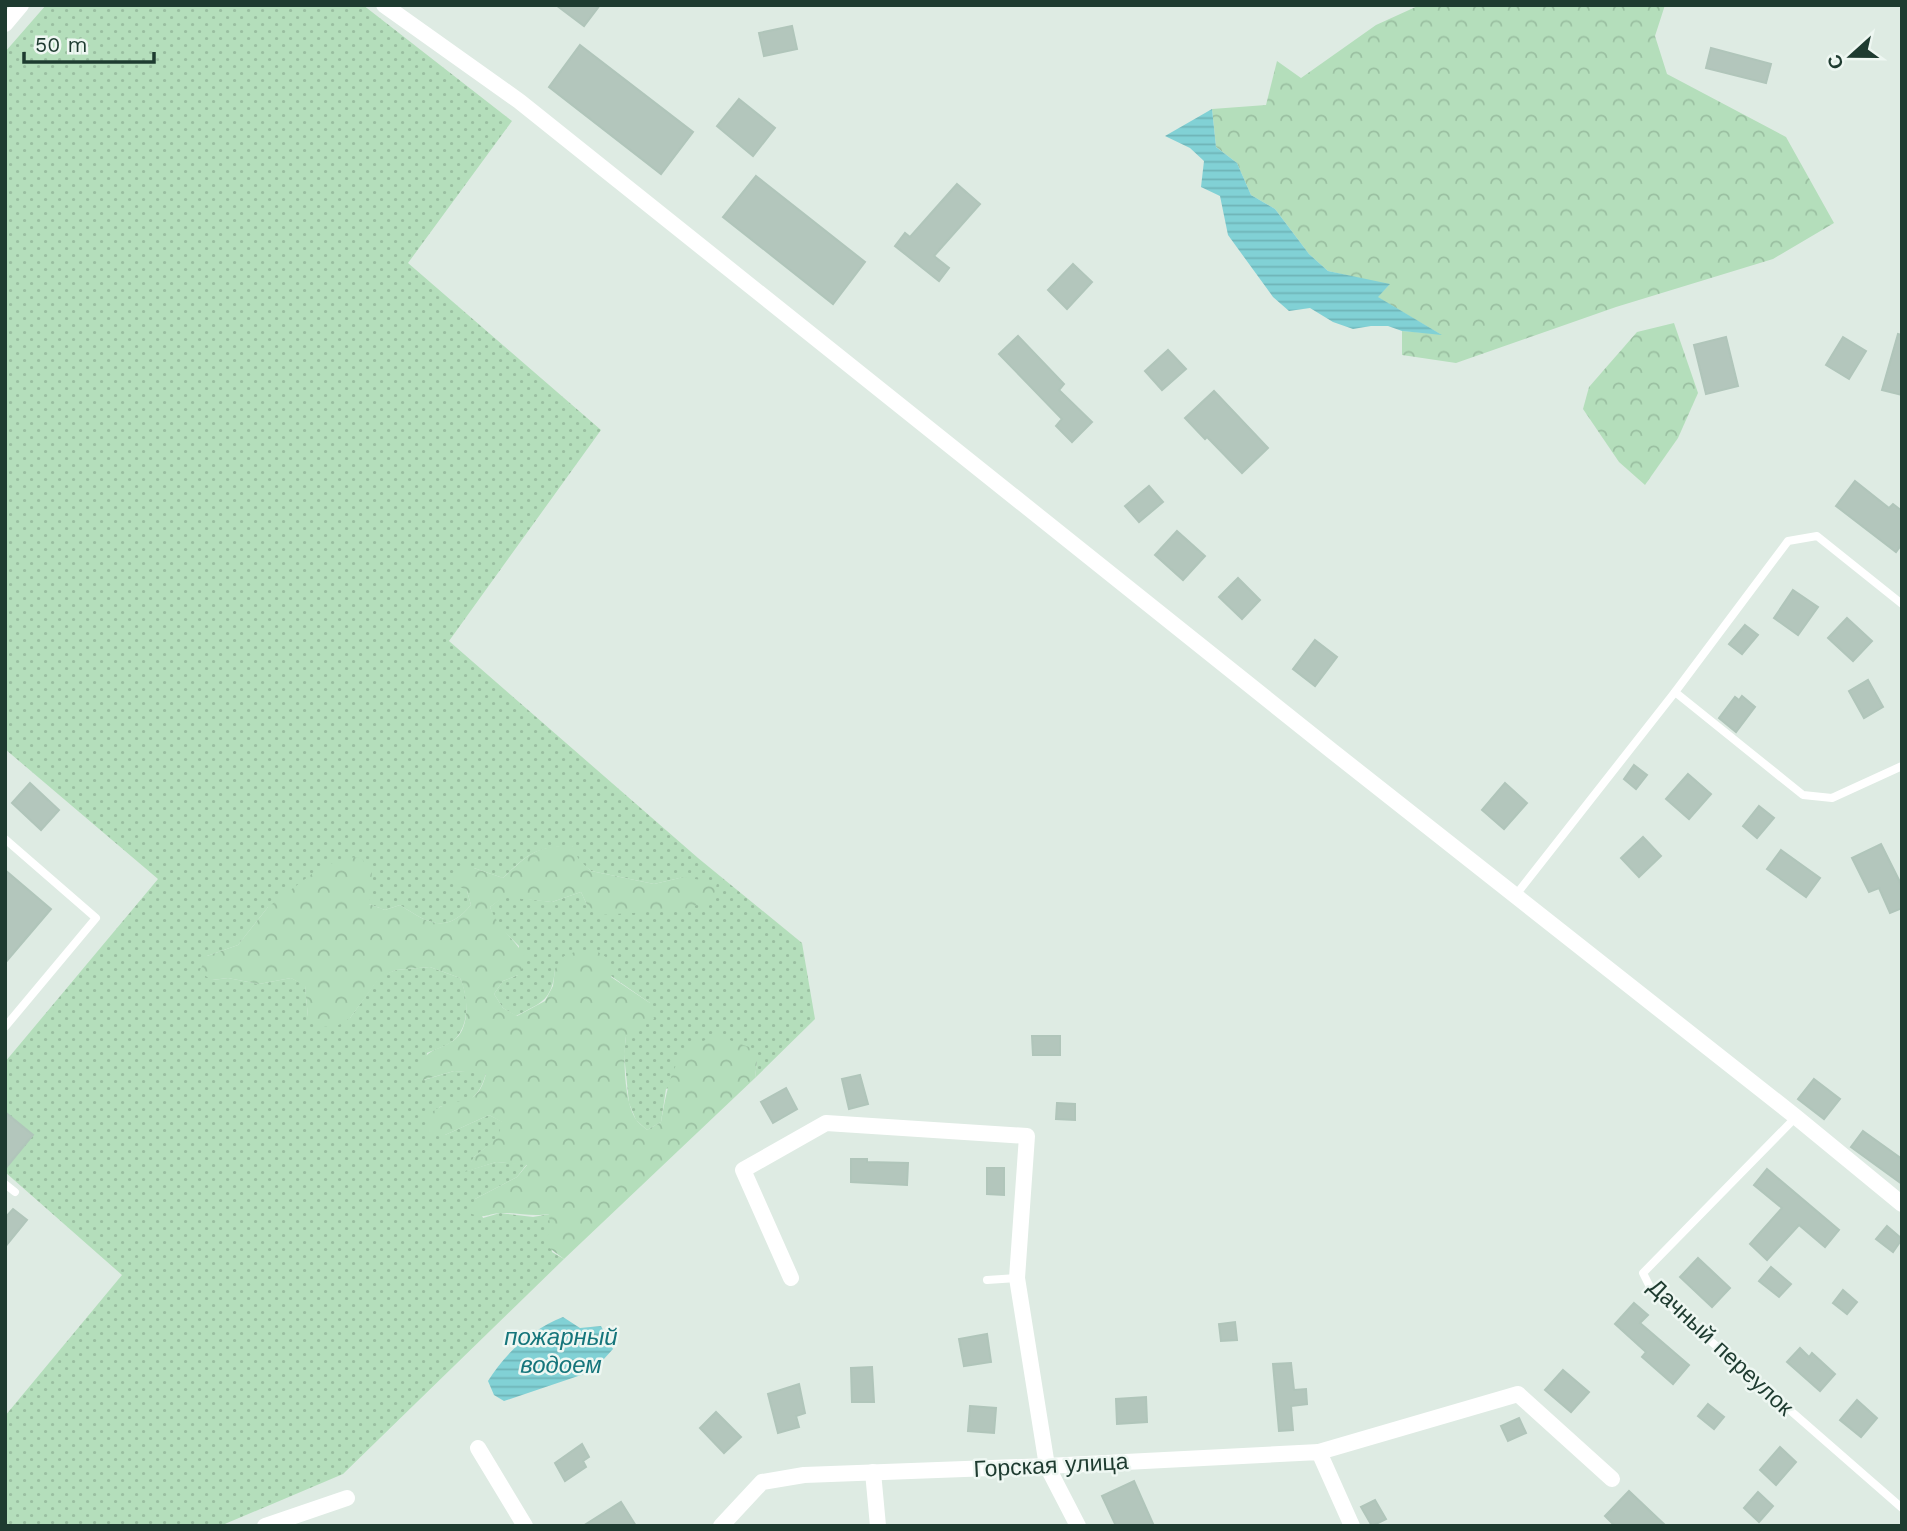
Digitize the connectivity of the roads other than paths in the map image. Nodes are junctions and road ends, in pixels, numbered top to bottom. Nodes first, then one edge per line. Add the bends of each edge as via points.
1 (21, 5) edge
2 (384, 5) edge
3 (403, 11) edge
4 (5, 24) edge
5 (1902, 604) edge
6 (1675, 692) junction
7 (1902, 766) edge
8 (5, 839) edge
9 (1515, 896) junction
10 (5, 1027) edge
11 (1796, 1117) junction
12 (5, 1184) edge
13 (15, 1192) dead end
14 (1902, 1204) edge
15 (791, 1278) dead end
16 (1017, 1278) junction
17 (987, 1280) dead end
18 (478, 1448) dead end
19 (1319, 1452) junction
20 (1047, 1465) junction
21 (873, 1472) junction
22 (1612, 1479) dead end
23 (347, 1497) dead end
24 (1902, 1508) edge
25 (265, 1526) edge
26 (525, 1526) edge
27 (721, 1526) edge
28 (878, 1526) edge
29 (1078, 1526) edge
30 (1352, 1526) edge

1 - 4 street
2 - 3 street
3 - 9 street
5 - 6 lane via 1817,536 1788,541
6 - 7 lane via 1803,796 1832,798
6 - 9 lane
8 - 10 lane via 96,918
9 - 11 street
11 - 14 street
11 - 24 lane, Дачный переулок via 1643,1273 1651,1289
12 - 13 lane
15 - 16 street via 743,1170 827,1123 1027,1136
16 - 17 lane
16 - 20 street
18 - 26 street
19 - 20 street, Горская улица
19 - 22 street, Горская улица via 1518,1394
19 - 30 street
20 - 21 street, Горская улица
20 - 29 street
21 - 27 street, Горская улица via 762,1482
21 - 28 street
23 - 25 street

